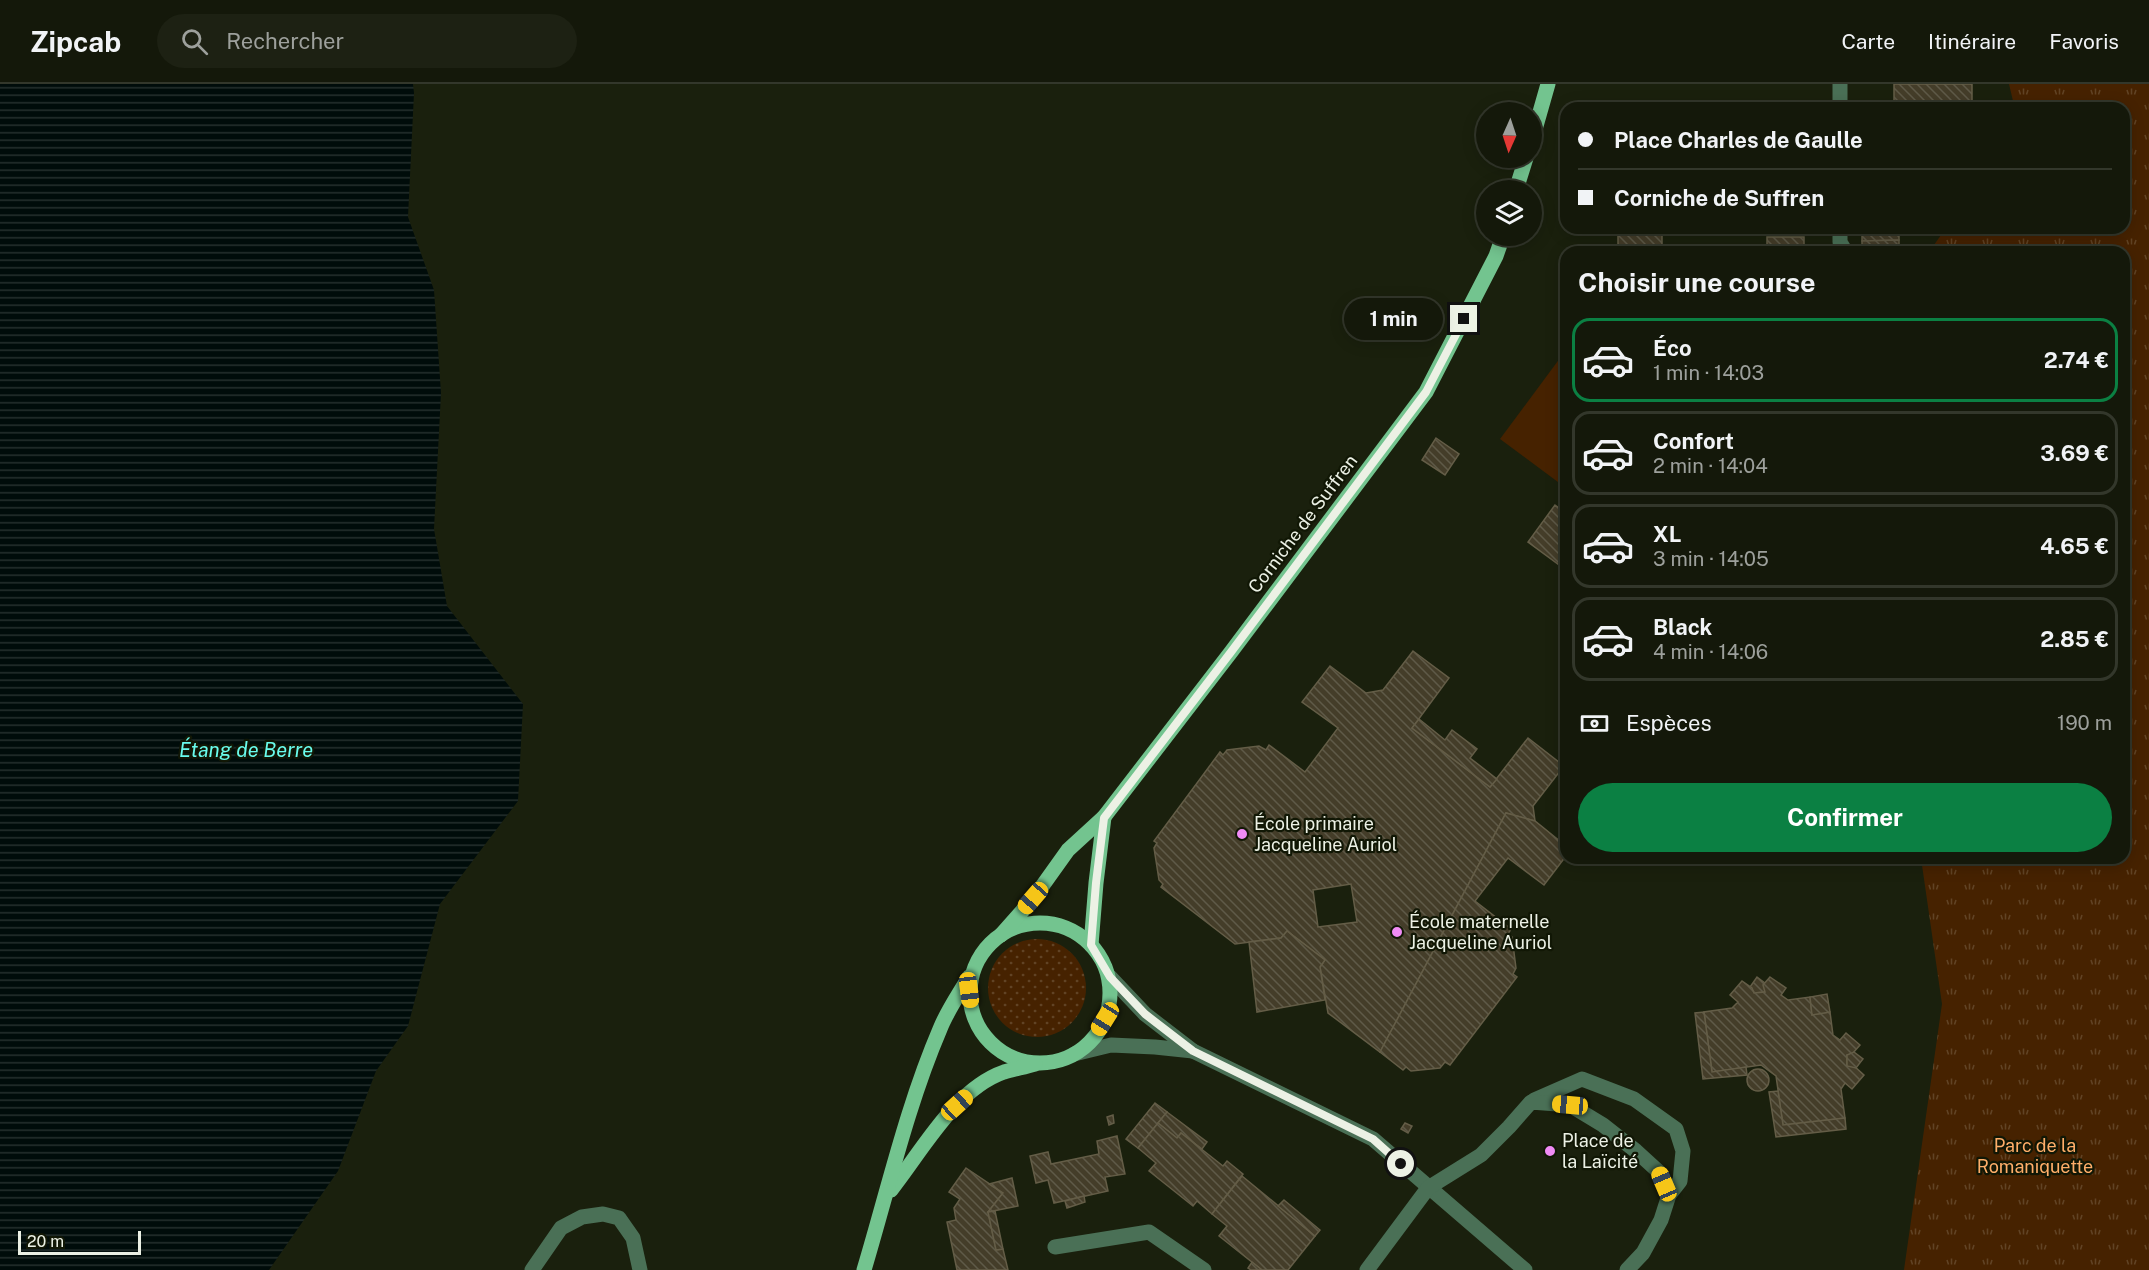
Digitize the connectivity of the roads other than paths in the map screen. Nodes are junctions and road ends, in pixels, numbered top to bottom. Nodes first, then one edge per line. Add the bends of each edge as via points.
1 (1548, 84) edge
2 (1840, 84) edge
3 (1840, 102) edge
4 (1542, 105) edge
5 (1500, 246) edge
6 (1104, 818) junction
7 (1001, 934) junction
8 (1091, 945) junction
9 (974, 969) junction
10 (1110, 977) junction
11 (1193, 1051) junction
12 (1074, 1054) junction
13 (1039, 1063) junction
14 (1531, 1102) junction
15 (1428, 1188) junction
16 (887, 1195) junction
17 (1669, 1195) junction
18 (1055, 1247) dead end
19 (532, 1270) edge
20 (640, 1270) edge
21 (864, 1270) edge
22 (1204, 1270) edge
23 (1367, 1270) edge
24 (1525, 1270) edge
25 (1627, 1270) edge

1 - 4 main road
2 - 3 street
5 - 6 main road, Corniche de Suffren via 1426,392
6 - 7 main road, Corniche de Suffren via 1068,850
6 - 8 main road
7 - 8 main road via 1038,923 1058,925
7 - 9 main road via 985,949
8 - 10 main road
9 - 13 main road via 970,1001 982,1033 997,1049 1017,1059
9 - 16 main road via 940,1028
10 - 11 street via 1145,1014
10 - 12 main road via 1105,1019 1092,1039
11 - 12 street via 1111,1045
11 - 15 street via 1373,1139
12 - 13 main road
13 - 16 main road via 1002,1073 974,1090 941,1120
14 - 15 street via 1481,1155
14 - 17 street via 1570,1105 1603,1125 1659,1172
14 - 17 street via 1582,1079 1634,1099 1676,1129 1683,1151 1680,1182
15 - 23 street
15 - 24 street
16 - 21 main road
17 - 25 street via 1643,1253
18 - 22 street via 1149,1232
19 - 20 street via 561,1228 582,1217 603,1214 619,1218 633,1238

